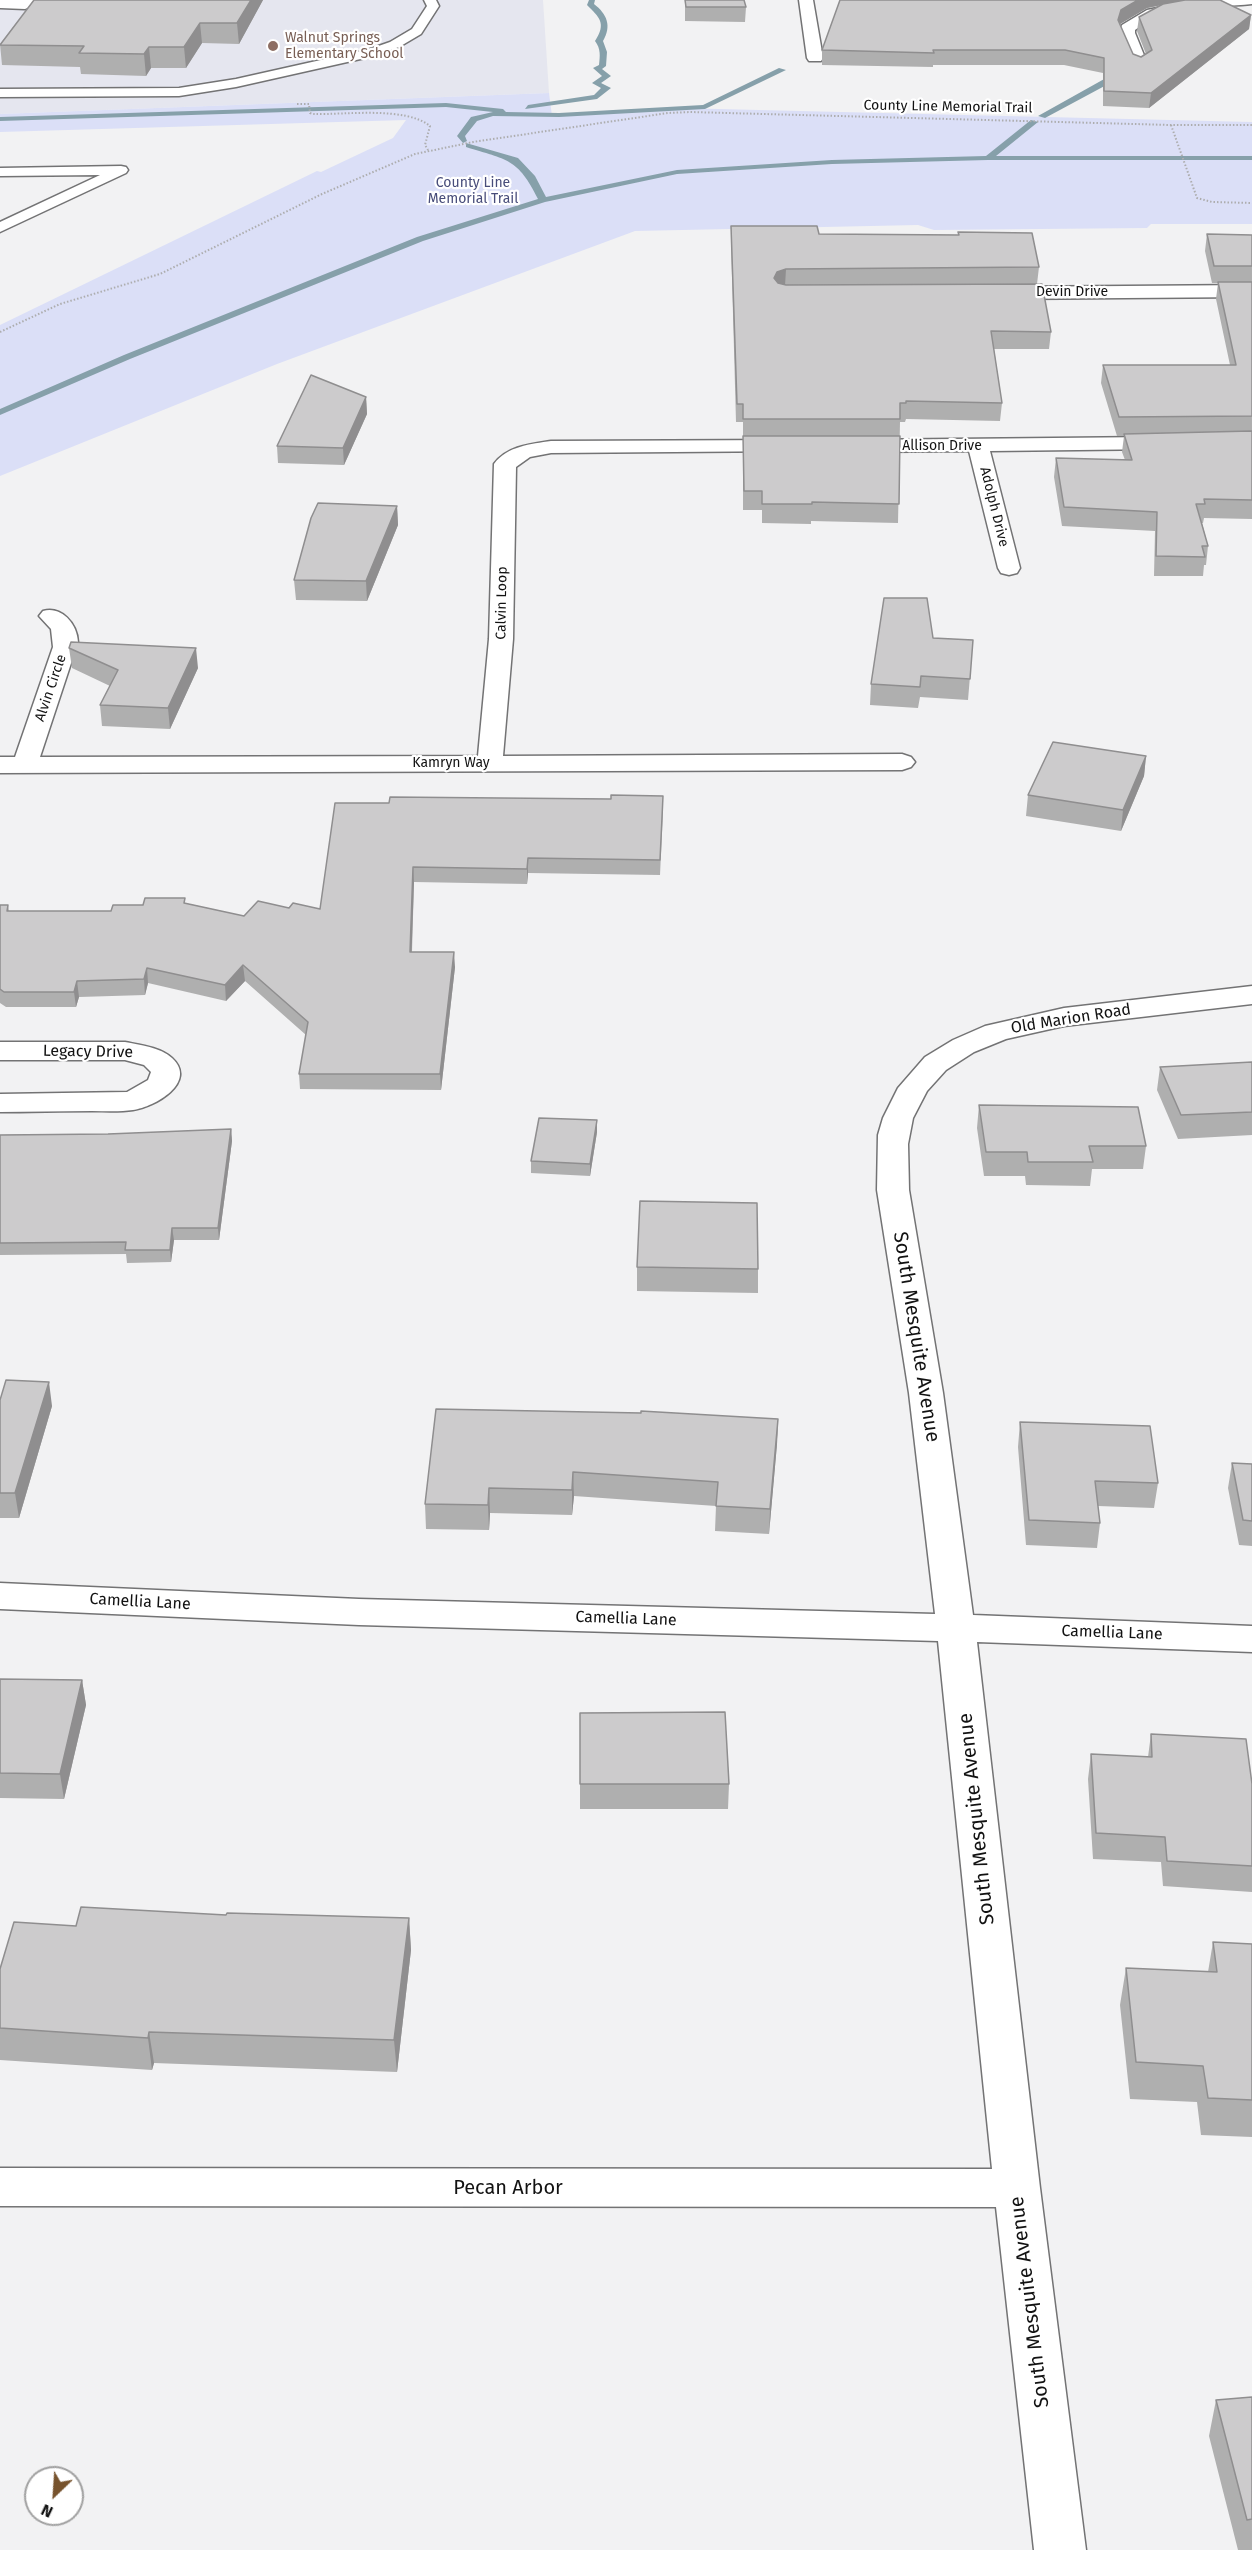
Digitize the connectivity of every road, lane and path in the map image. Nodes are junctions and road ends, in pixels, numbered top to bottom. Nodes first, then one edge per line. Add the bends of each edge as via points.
1 (41, 0) edge
2 (430, 0) edge
3 (806, 0) edge
4 (1249, 0) edge
5 (0, 4) edge
6 (815, 58) dead end
7 (1140, 65) edge
8 (0, 93) edge
9 (1252, 125) edge
10 (1172, 127) junction
11 (0, 172) edge
12 (1252, 203) edge
13 (0, 228) edge
14 (1252, 291) edge
15 (976, 293) edge
16 (0, 332) edge
17 (1252, 442) edge
18 (810, 446) edge
19 (834, 446) edge
20 (978, 446) junction
21 (1009, 568) dead end
22 (51, 616) dead end
23 (902, 762) dead end
24 (490, 763) junction
25 (12, 765) edge
26 (1252, 995) edge
27 (0, 1051) edge
28 (910, 1093) joint
29 (0, 1103) edge
30 (0, 1596) edge
31 (956, 1628) junction
32 (1252, 1639) edge
33 (0, 2187) edge
34 (1017, 2188) junction
35 (1060, 2550) edge

1 - 5 lane via 25,5
2 - 8 lane via 433,6 424,25 410,38 394,45 236,83 156,94
3 - 6 street
4 - 7 street via 1175,8 1139,19 1127,28 1127,33
9 - 10 path, County Line Memorial Trail
10 - 12 path via 1197,198
10 - 16 path, County Line Memorial Trail via 690,112 428,150 337,187 160,274 60,304
11 - 13 lane via 121,170
14 - 15 street, Devin Drive
17 - 20 street, Allison Drive
18 - 24 street, Calvin Loop via 570,446 524,452 505,464 501,639
19 - 20 street, Allison Drive
20 - 21 street, Adolph Drive
22 - 25 street, Alvin Circle via 63,626 67,638
23 - 24 street, Kamryn Way
24 - 25 street, Kamryn Way
26 - 28 street, Old Marion Road via 1065,1017 993,1033 939,1062
27 - 29 street, Legacy Drive via 142,1053 161,1062 166,1076 161,1087 132,1101
28 - 31 street, South Mesquite Avenue via 896,1128 891,1163 893,1190 926,1393
30 - 31 street, Camellia Lane via 359,1612
31 - 32 street, Camellia Lane
31 - 34 street, South Mesquite Avenue
33 - 34 street, Pecan Arbor
34 - 35 street, South Mesquite Avenue

